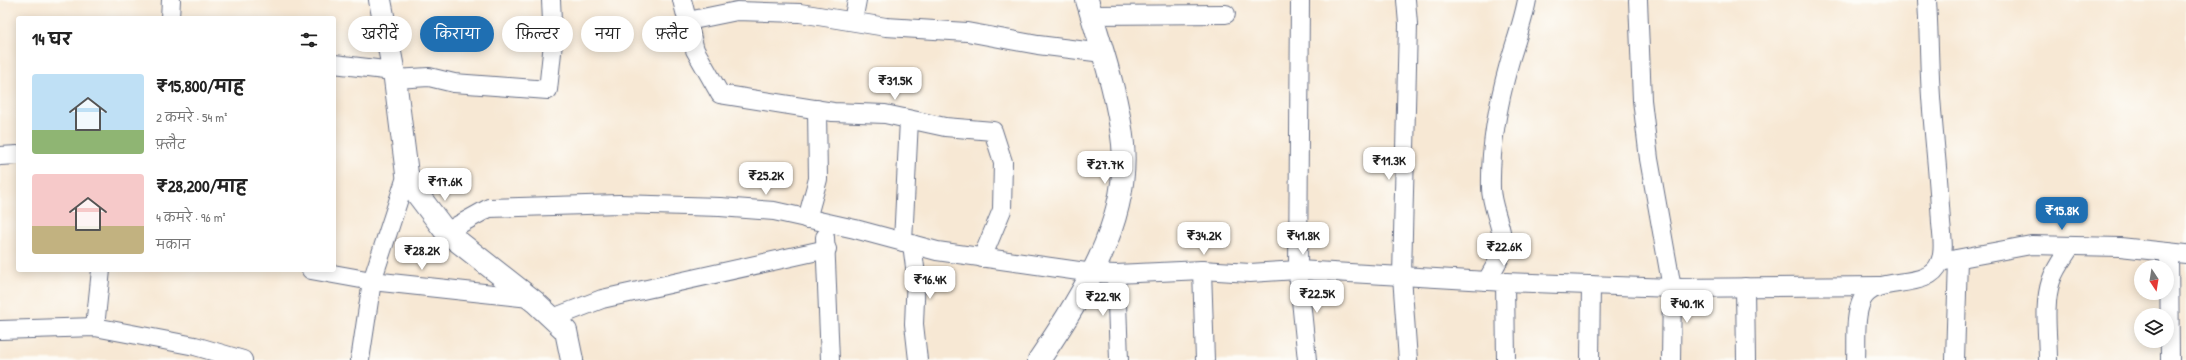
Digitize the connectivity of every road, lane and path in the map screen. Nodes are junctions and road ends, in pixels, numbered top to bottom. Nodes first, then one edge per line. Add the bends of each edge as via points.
1 (172, 0) edge
2 (380, 0) edge
3 (551, 0) edge
4 (682, 0) edge
5 (857, 0) edge
6 (1300, 0) edge
7 (1406, 0) edge
8 (1527, 0) edge
9 (1638, 0) edge
10 (1928, 0) edge
11 (1090, 8) edge
12 (1226, 14) dead end
13 (170, 16) edge
14 (687, 16) edge
15 (702, 17) edge
16 (853, 21) junction
17 (696, 52) edge
18 (1103, 53) junction
19 (336, 64) edge
20 (394, 75) junction
21 (817, 109) junction
22 (909, 120) junction
23 (16, 155) edge
24 (0, 156) edge
25 (407, 174) junction
26 (815, 220) junction
27 (446, 232) junction
28 (907, 243) junction
29 (2071, 246) junction
30 (827, 249) junction
31 (2177, 253) edge
32 (982, 258) junction
33 (1958, 259) junction
34 (1940, 262) junction
35 (1202, 270) junction
36 (1298, 270) junction
37 (102, 272) edge
38 (322, 272) edge
39 (1093, 273) junction
40 (1116, 274) junction
41 (1402, 276) junction
42 (372, 281) junction
43 (1487, 281) junction
44 (1504, 282) junction
45 (1591, 285) junction
46 (1880, 286) junction
47 (1745, 287) junction
48 (1672, 288) junction
49 (530, 298) junction
50 (553, 318) junction
51 (95, 327) junction
52 (0, 330) edge
53 (193, 353) edge
54 (243, 360) edge
55 (360, 360) edge
56 (572, 360) edge
57 (830, 360) edge
58 (918, 360) edge
59 (1039, 360) edge
60 (1119, 360) edge
61 (1205, 360) edge
62 (1307, 360) edge
63 (1408, 360) edge
64 (1506, 360) edge
65 (1590, 360) edge
66 (1671, 360) edge
67 (1746, 360) edge
68 (1856, 360) edge
69 (1955, 360) edge
70 (2048, 360) edge
71 (2170, 360) edge

1 - 13 street
2 - 20 street
3 - 20 street via 553,43 548,90 454,83 429,77
4 - 14 street
5 - 16 street
6 - 36 street
7 - 41 street via 1408,24
8 - 43 street via 1499,108 1491,169 1491,190 1502,244 1501,254
9 - 48 street via 1642,100 1649,159
10 - 34 street via 1931,96 1942,242
11 - 12 street
11 - 18 street
15 - 16 street via 737,11 800,13
16 - 18 street via 886,27 967,32 1038,45
17 - 21 street via 720,94
18 - 39 street via 1115,98 1123,145 1122,186 1115,216
19 - 20 street
20 - 25 street
21 - 22 street via 885,114
21 - 26 street via 818,180
22 - 28 street
22 - 32 street via 945,127 993,131 1003,162 1002,210
23 - 24 street
25 - 27 street via 418,195
25 - 42 street
26 - 27 street via 774,211 720,207 620,204 489,208
26 - 28 street
26 - 30 street
27 - 49 street
28 - 32 street via 936,251
28 - 58 street via 916,275 914,324
29 - 31 street via 2120,247
29 - 33 street via 2004,249
29 - 70 street via 2050,282
30 - 50 street via 602,299
30 - 57 street
31 - 71 street
32 - 39 street
33 - 34 street
33 - 69 street
34 - 46 street via 1934,272 1926,277
35 - 36 street via 1250,273
35 - 40 street
35 - 61 street
36 - 41 street
36 - 62 street
37 - 51 street
38 - 42 street
39 - 40 street
39 - 59 street via 1077,304
40 - 60 street
41 - 43 street
41 - 63 street
42 - 49 street
42 - 55 street
43 - 44 street
44 - 45 street
44 - 64 street
45 - 48 street
45 - 65 street
46 - 47 street
46 - 68 street via 1863,299 1858,314
47 - 48 street
47 - 67 street
48 - 66 street
49 - 50 street
50 - 56 street via 566,330
51 - 52 street
51 - 53 street
53 - 54 street

